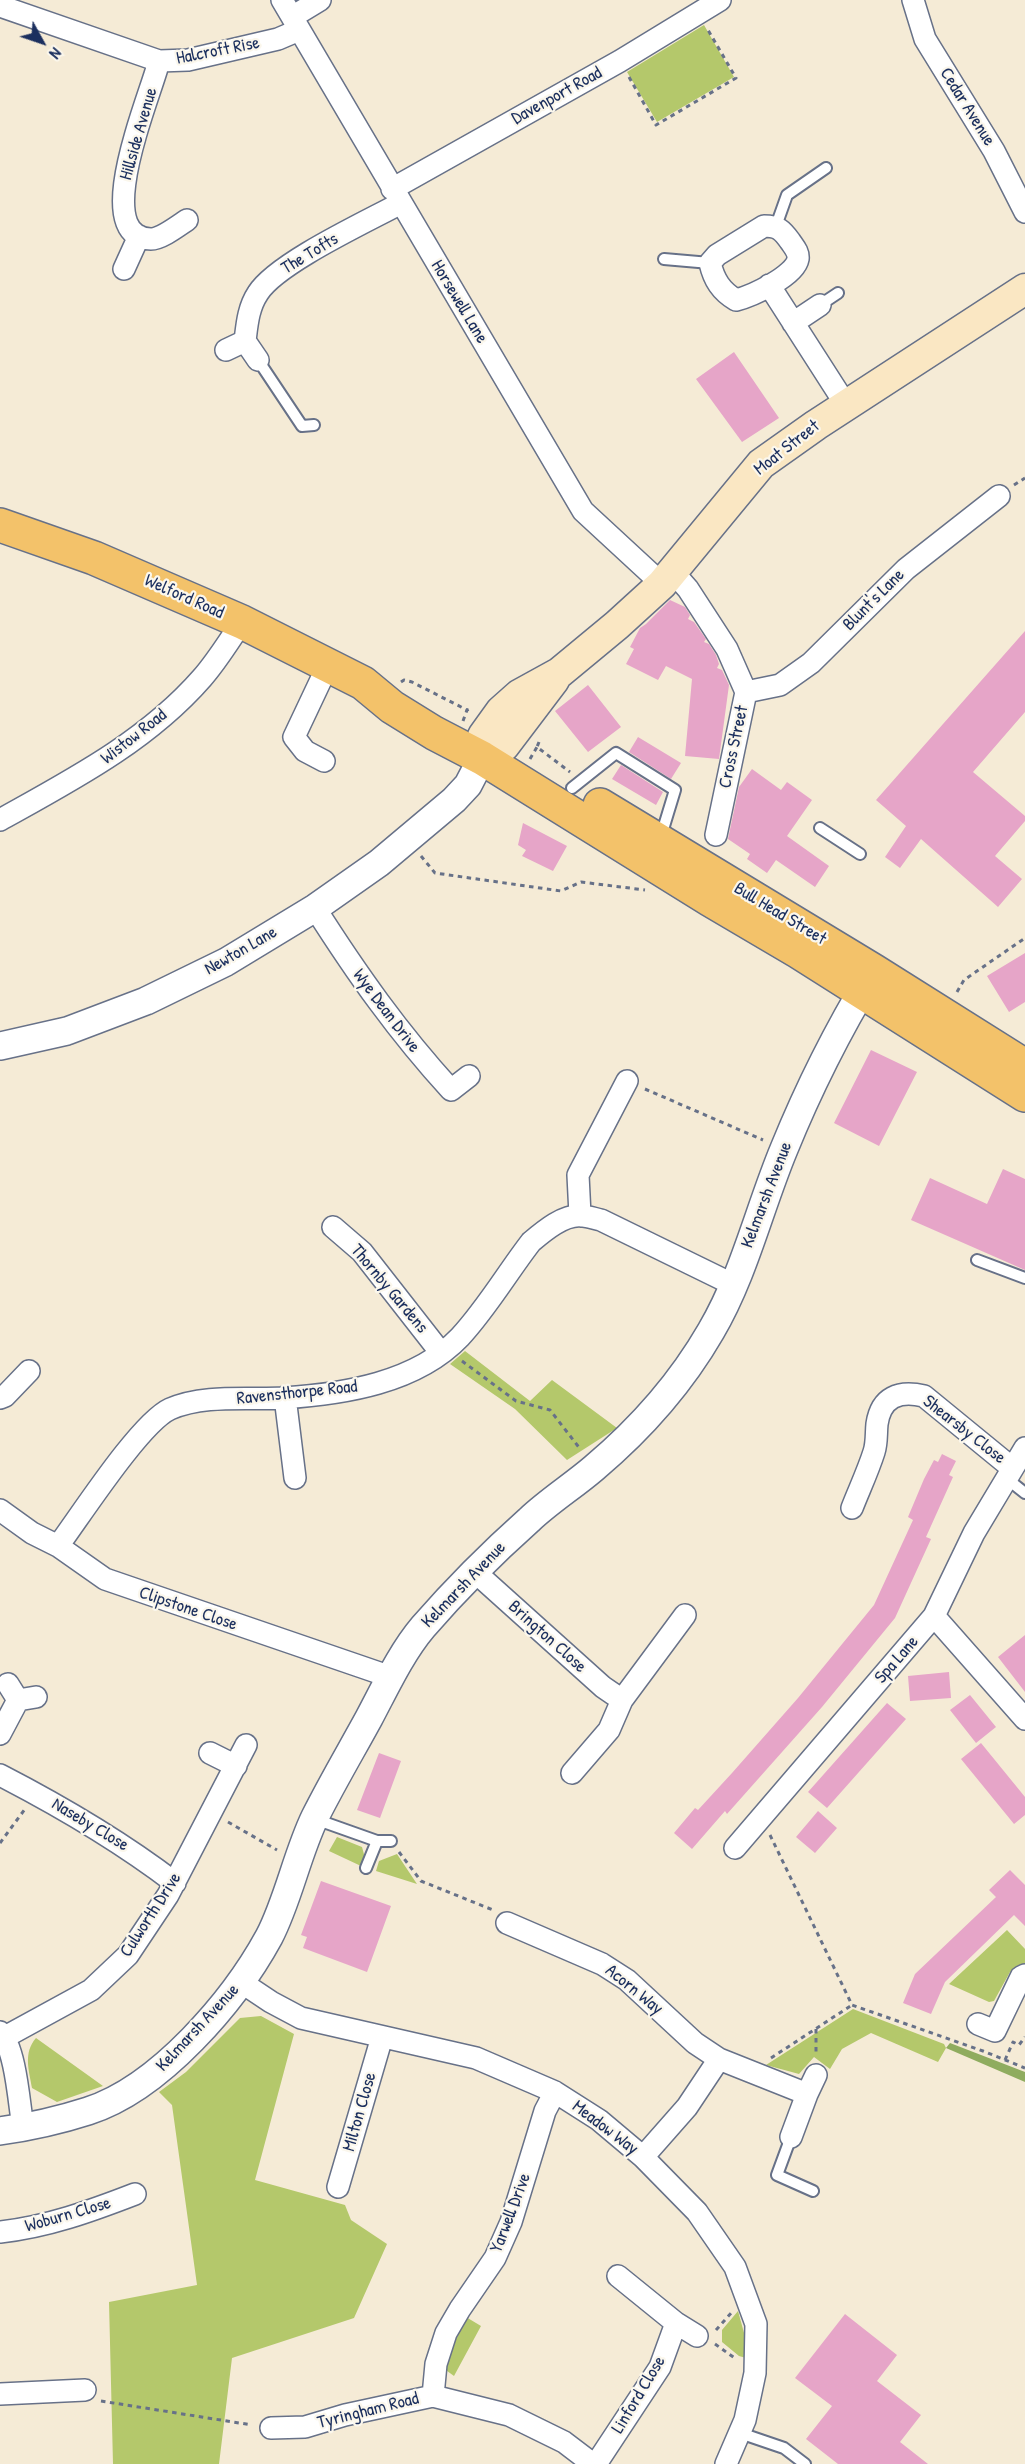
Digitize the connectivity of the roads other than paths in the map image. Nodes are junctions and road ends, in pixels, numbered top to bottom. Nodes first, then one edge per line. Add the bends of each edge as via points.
1 (320, 0) edge
2 (720, 0) edge
3 (913, 0) edge
4 (0, 6) edge
5 (291, 16) edge
6 (159, 61) junction
7 (826, 168) dead end
8 (397, 196) junction
9 (1025, 212) edge
10 (187, 220) dead end
11 (776, 226) junction
12 (139, 236) junction
13 (664, 259) dead end
14 (710, 263) junction
15 (124, 269) dead end
16 (769, 285) junction
17 (1025, 289) edge
18 (838, 293) dead end
19 (820, 305) joint
20 (793, 323) junction
21 (258, 360) joint
22 (846, 405) junction
23 (314, 424) dead end
24 (999, 496) dead end
25 (0, 525) edge
26 (667, 578) junction
27 (242, 622) junction
28 (328, 665) junction
29 (746, 692) junction
30 (472, 735) junction
31 (324, 761) dead end
32 (561, 793) junction
33 (0, 820) edge
34 (820, 828) dead end
35 (716, 835) dead end
36 (860, 854) dead end
37 (656, 857) junction
38 (315, 908) junction
39 (868, 981) junction
40 (0, 1046) edge
41 (1025, 1066) edge
42 (469, 1076) dead end
43 (627, 1081) road end
44 (1025, 1095) edge
45 (580, 1215) junction
46 (333, 1227) dead end
47 (977, 1260) dead end
48 (1025, 1278) edge
49 (734, 1285) junction
50 (441, 1353) junction
51 (29, 1371) dead end
52 (285, 1397) junction
53 (0, 1398) edge
54 (1025, 1448) edge
55 (1009, 1473) junction
56 (295, 1478) dead end
57 (1025, 1493) edge
58 (852, 1508) dead end
59 (0, 1510) edge
60 (58, 1546) junction
61 (474, 1571) junction
62 (685, 1615) dead end
63 (934, 1617) junction
64 (391, 1677) junction
65 (21, 1693) dead end
66 (622, 1700) junction
67 (1025, 1719) edge
68 (0, 1734) edge
69 (246, 1745) dead end
70 (210, 1754) dead end
71 (236, 1766) junction
72 (572, 1773) dead end
73 (0, 1774) edge
74 (314, 1818) junction
75 (377, 1841) junction
76 (391, 1841) road end
77 (735, 1848) dead end
78 (366, 1868) dead end
79 (175, 1883) junction
80 (507, 1923) road end
81 (1025, 1975) edge
82 (241, 1982) junction
83 (978, 2024) dead end
84 (2, 2035) edge
85 (382, 2037) junction
86 (719, 2059) junction
87 (555, 2092) junction
88 (11, 2129) edge
89 (791, 2137) joint
90 (643, 2157) junction
91 (338, 2187) dead end
92 (813, 2191) dead end
93 (135, 2194) dead end
94 (0, 2232) edge
95 (618, 2276) dead end
96 (676, 2323) junction
97 (702, 2338) road end
98 (85, 2390) road end
99 (0, 2394) edge
100 (433, 2396) junction
101 (271, 2428) road end
102 (740, 2433) junction
103 (595, 2464) edge
104 (726, 2464) edge
105 (805, 2464) edge

1 - 5 street, Halcroft Rise
2 - 8 street, Davenport Road
3 - 9 street, Cedar Avenue via 925,39 994,151
4 - 6 street, Halcroft Rise
5 - 6 street, Halcroft Rise via 278,39 188,60
5 - 8 street, Horsewell Lane
6 - 12 street, Hillside Avenue via 126,168 122,201 130,230
7 - 11 lane via 787,195
8 - 21 street, The Tofts via 282,269 258,292 235,346
8 - 26 street, Horsewell Lane via 583,511
10 - 12 street via 153,239
11 - 14 street via 764,226
11 - 16 street via 797,252 798,260 792,270
12 - 15 street
13 - 14 lane
14 - 16 street via 724,293 736,300
16 - 20 street
17 - 22 main road, Moat Street
18 - 19 lane
19 - 20 street
20 - 22 street
21 - 23 lane via 302,426
22 - 26 main road, Moat Street via 761,464
24 - 29 street, Blunt's Lane via 906,569 811,663 780,685
25 - 27 main road, Welford Road via 94,558
26 - 29 street, Cross Street via 688,589 727,649
26 - 30 main road, Moat Street via 617,626 559,673 519,695
27 - 28 main road, Welford Road
27 - 33 street, Wistow Road via 202,678 149,727 102,763
28 - 30 main road, Welford Road via 378,685 392,707
28 - 31 street via 294,737 305,751
29 - 35 street, Cross Street
30 - 32 main road
30 - 32 main road, Bull Head Street via 535,764
30 - 38 street, Newton Lane via 468,785 408,839
32 - 37 main road, Bull Head Street
32 - 37 lane via 616,753 675,790
34 - 36 lane
37 - 39 main road, Bull Head Street
38 - 40 street, Newton Lane via 226,962 146,1001 67,1031
38 - 42 street, Wye Dean Drive via 364,983 451,1090
39 - 41 main road, Bull Head Street via 943,1014
39 - 44 main road, Bull Head Street
39 - 49 street, Kelmarsh Avenue via 839,1032 784,1149
43 - 45 street via 578,1175
45 - 49 street via 601,1220
45 - 50 street, Ravensthorpe Road via 546,1229 531,1242 472,1323
46 - 50 street, Thornby Gardens via 362,1252
47 - 48 lane
49 - 61 street, Kelmarsh Avenue via 712,1330 679,1380 648,1416
50 - 52 street, Ravensthorpe Road via 401,1376 354,1389
51 - 53 street
52 - 56 street
52 - 60 street, Ravensthorpe Road via 203,1401 169,1410 140,1435
54 - 55 street, Spa Lane
55 - 57 lane
55 - 58 street, Shearsby Close via 924,1396 897,1394 880,1412 874,1451
55 - 63 street, Spa Lane via 974,1533
59 - 60 street, Clipstone Close
60 - 64 street, Clipstone Close via 105,1579
61 - 64 street, Kelmarsh Avenue via 420,1631
61 - 66 street, Brington Close via 594,1680
62 - 66 street
63 - 67 street
63 - 77 street, Spa Lane
64 - 74 street, Kelmarsh Avenue
65 - 68 street
66 - 72 street via 609,1730
69 - 71 street, Culworth Drive
70 - 71 street
71 - 79 street, Culworth Drive
73 - 79 street, Naseby Close via 131,1850
74 - 75 lane
74 - 82 street, Kelmarsh Avenue via 271,1934
75 - 76 lane
75 - 78 lane
79 - 84 street, Culworth Drive via 128,1955 91,1990
80 - 86 street, Acorn Way via 602,1964 627,1980 695,2043
81 - 83 street via 995,2031
82 - 85 street, Meadow Way via 301,2018
82 - 88 street, Kelmarsh Avenue via 171,2060 139,2086 91,2111
84 - 88 street via 16,2074
85 - 87 street, Meadow Way via 476,2058
85 - 91 street, Milton Close
86 - 89 street, Acorn Way via 812,2084
86 - 90 street via 687,2107
87 - 90 street, Meadow Way via 599,2120
87 - 100 street, Yarwell Drive via 495,2258 446,2333 436,2364
89 - 92 lane via 777,2175
90 - 102 street, Meadow Way via 697,2212 735,2267 747,2295 756,2324 755,2373
93 - 94 street, Woburn Close via 79,2215
95 - 96 street
96 - 97 street
96 - 103 street, Linford Close via 660,2367
98 - 99 street
100 - 101 street, Tyringham Road via 305,2427
100 - 103 street, Tyringham Road via 510,2415 564,2442
102 - 104 street, Meadow Way
102 - 105 lane via 784,2448

